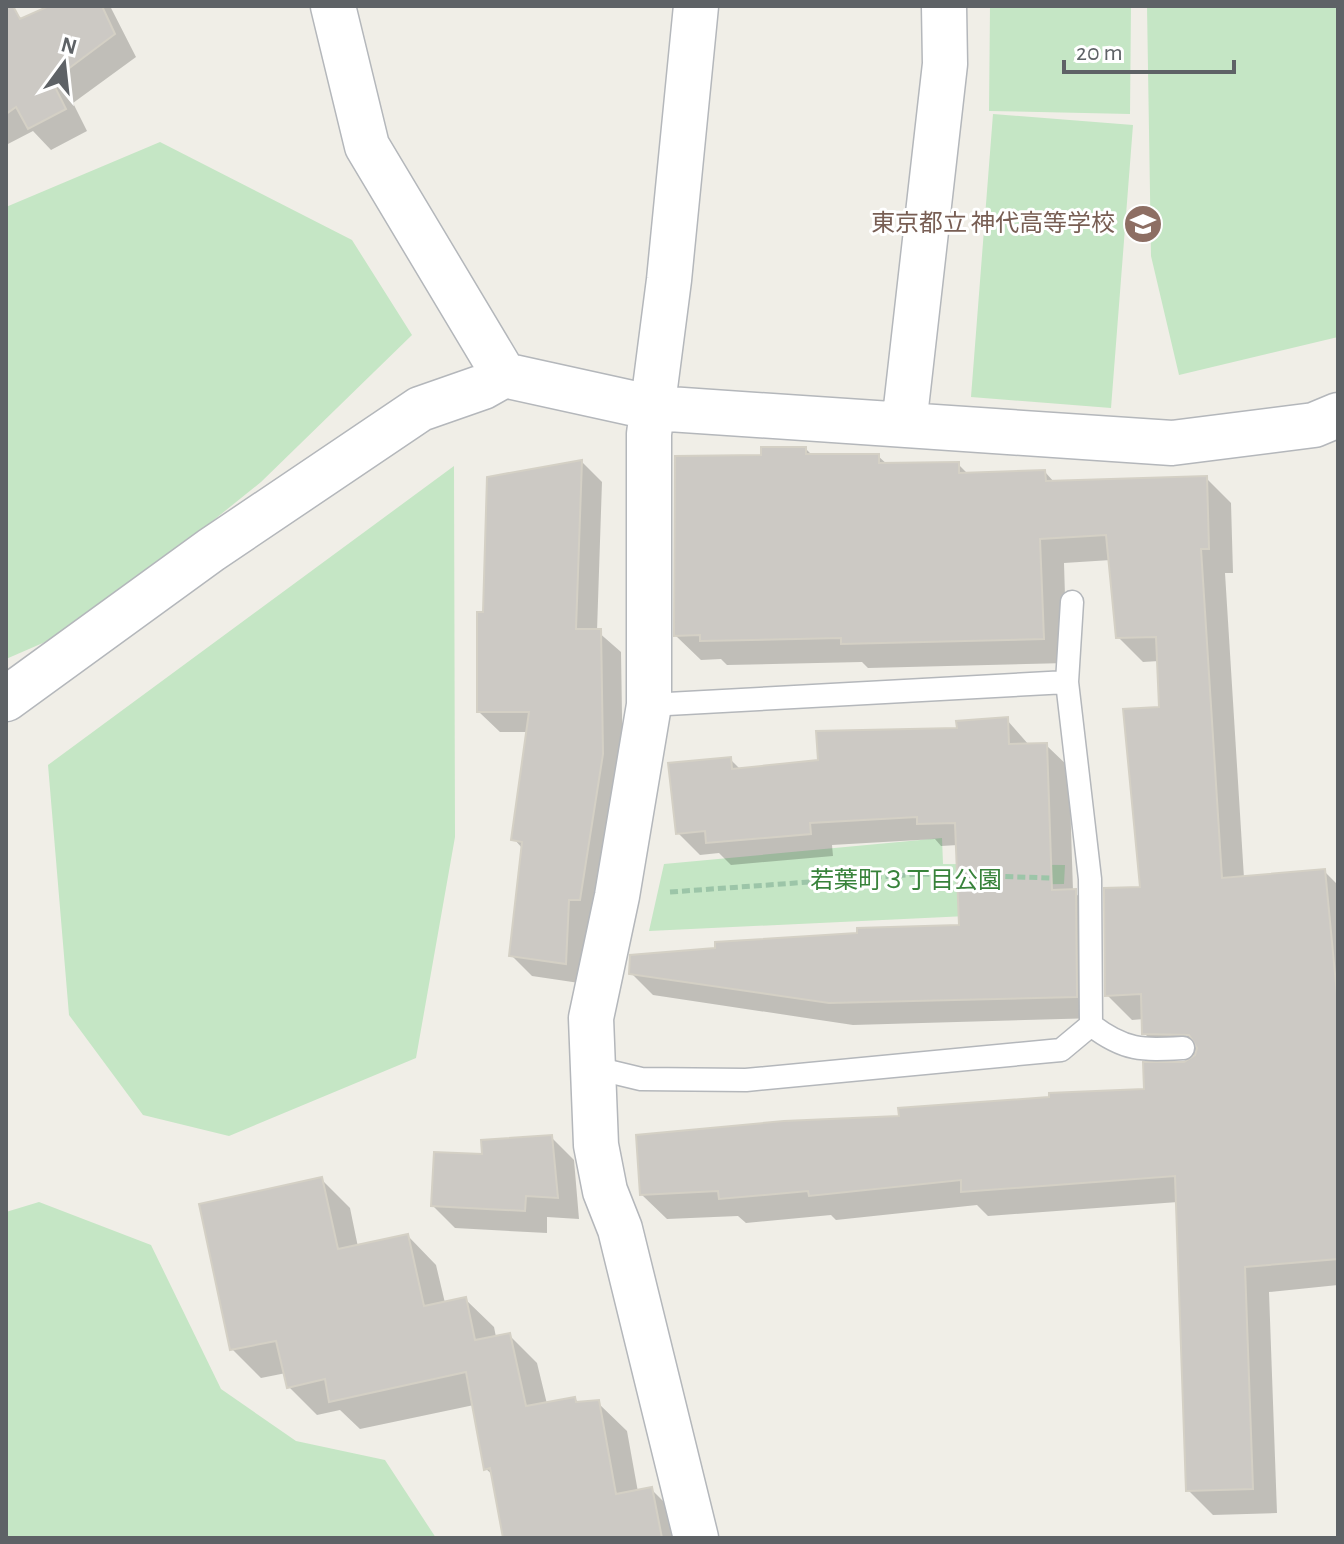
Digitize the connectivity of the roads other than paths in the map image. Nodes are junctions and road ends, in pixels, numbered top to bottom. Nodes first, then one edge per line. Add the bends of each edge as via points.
1 (333, 6) edge
2 (696, 6) edge
3 (944, 6) edge
4 (504, 375) junction
5 (654, 408) junction
6 (1338, 415) edge
7 (904, 425) junction
8 (1072, 602) dead end
9 (1067, 682) junction
10 (6, 699) edge
11 (649, 705) junction
12 (1091, 1025) junction
13 (1183, 1048) dead end
14 (591, 1067) junction
15 (696, 1538) edge

1 - 4 street via 367,146
2 - 5 street
3 - 7 street via 945,64
4 - 5 street
4 - 10 street via 420,409 211,550
5 - 7 street
5 - 11 street via 649,434
6 - 7 street via 1314,425 1172,443
8 - 9 lane
9 - 11 lane
9 - 12 lane via 1090,879
11 - 14 street via 591,1018
12 - 13 lane via 1115,1044 1141,1050
12 - 14 lane via 1061,1050 794,1076 641,1079
14 - 15 street via 605,1191 620,1229

